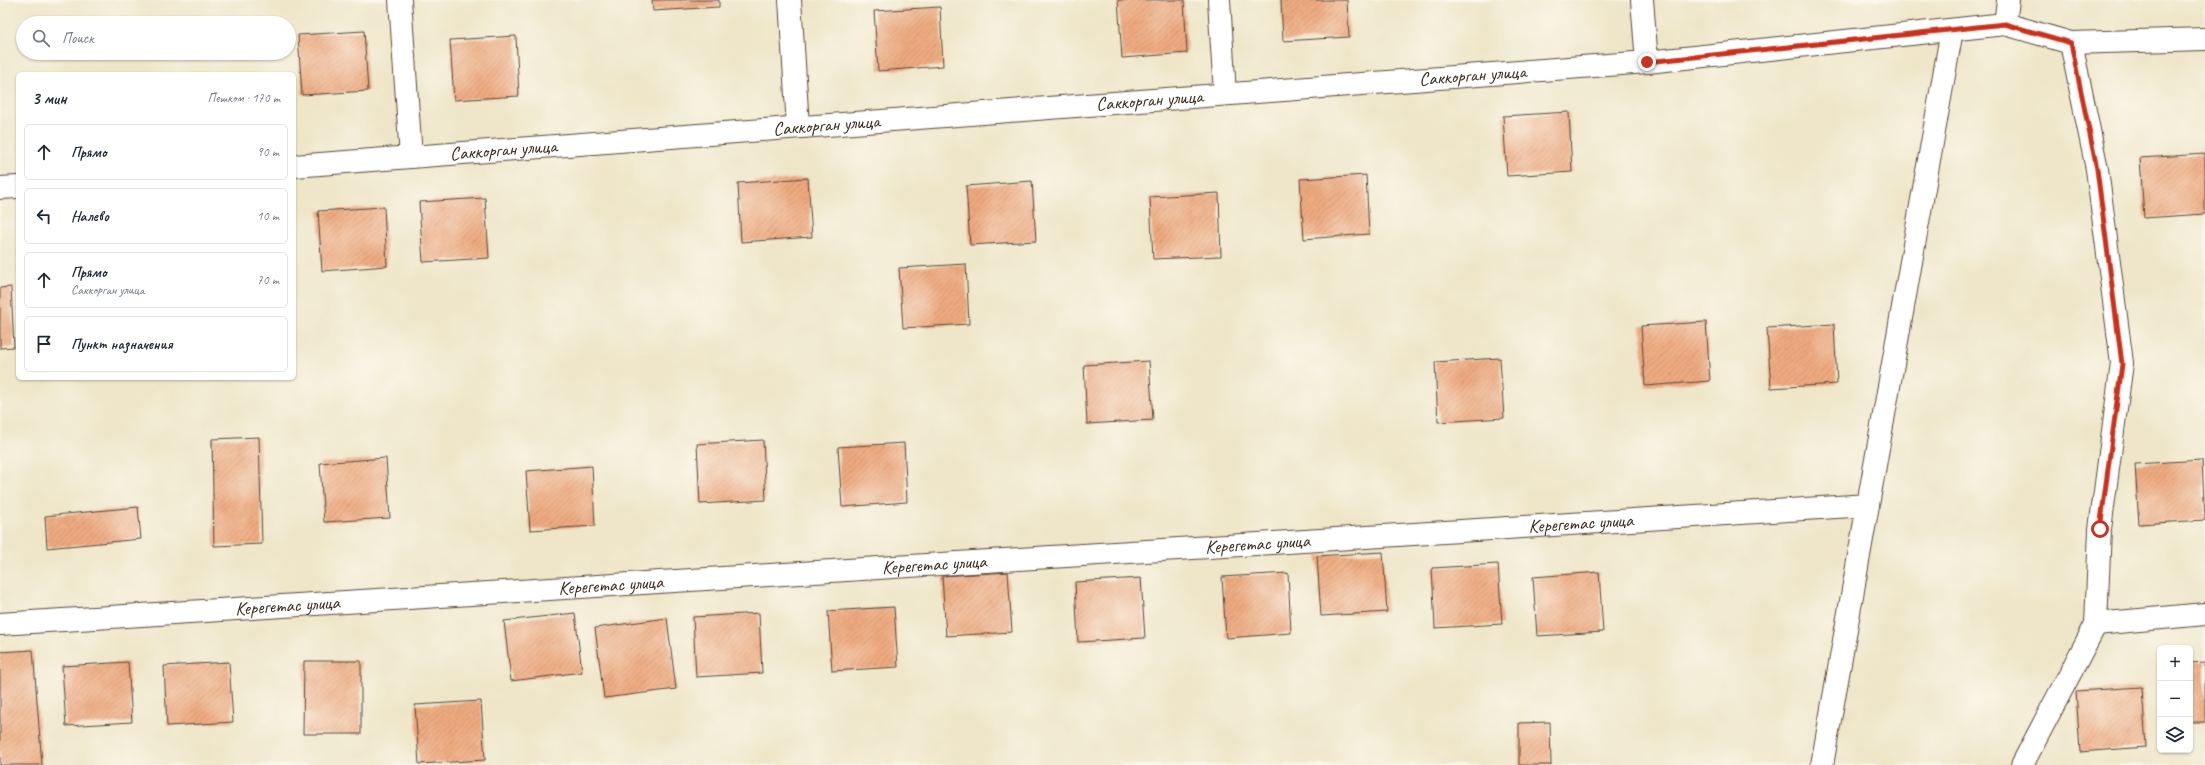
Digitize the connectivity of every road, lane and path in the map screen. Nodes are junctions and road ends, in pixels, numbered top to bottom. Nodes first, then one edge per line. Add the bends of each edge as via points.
1 (400, 0) edge
2 (790, 0) edge
3 (1219, 0) edge
4 (1642, 0) edge
5 (2008, 0) edge
6 (2005, 24) junction
7 (1952, 30) junction
8 (2205, 39) edge
9 (2071, 43) junction
10 (1647, 62) junction
11 (1225, 94) junction
12 (798, 127) junction
13 (411, 157) junction
14 (296, 166) edge
15 (16, 187) edge
16 (0, 188) edge
17 (1868, 505) junction
18 (2205, 614) edge
19 (0, 624) edge
20 (2096, 624) junction
21 (1822, 765) edge
22 (2022, 765) edge

1 - 13 street
2 - 12 street
3 - 11 street
4 - 10 street
5 - 6 street
6 - 7 street, Саккорган улица
6 - 9 street
7 - 10 street, Саккорган улица
7 - 17 street
8 - 9 street
9 - 20 street via 2097,169 2122,364 2100,529
10 - 11 street, Саккорган улица
11 - 12 street, Саккорган улица
12 - 13 street, Саккорган улица
13 - 14 street, Саккорган улица
15 - 16 street
17 - 19 street, Керегетас улица
17 - 21 street
18 - 20 street
20 - 22 street

